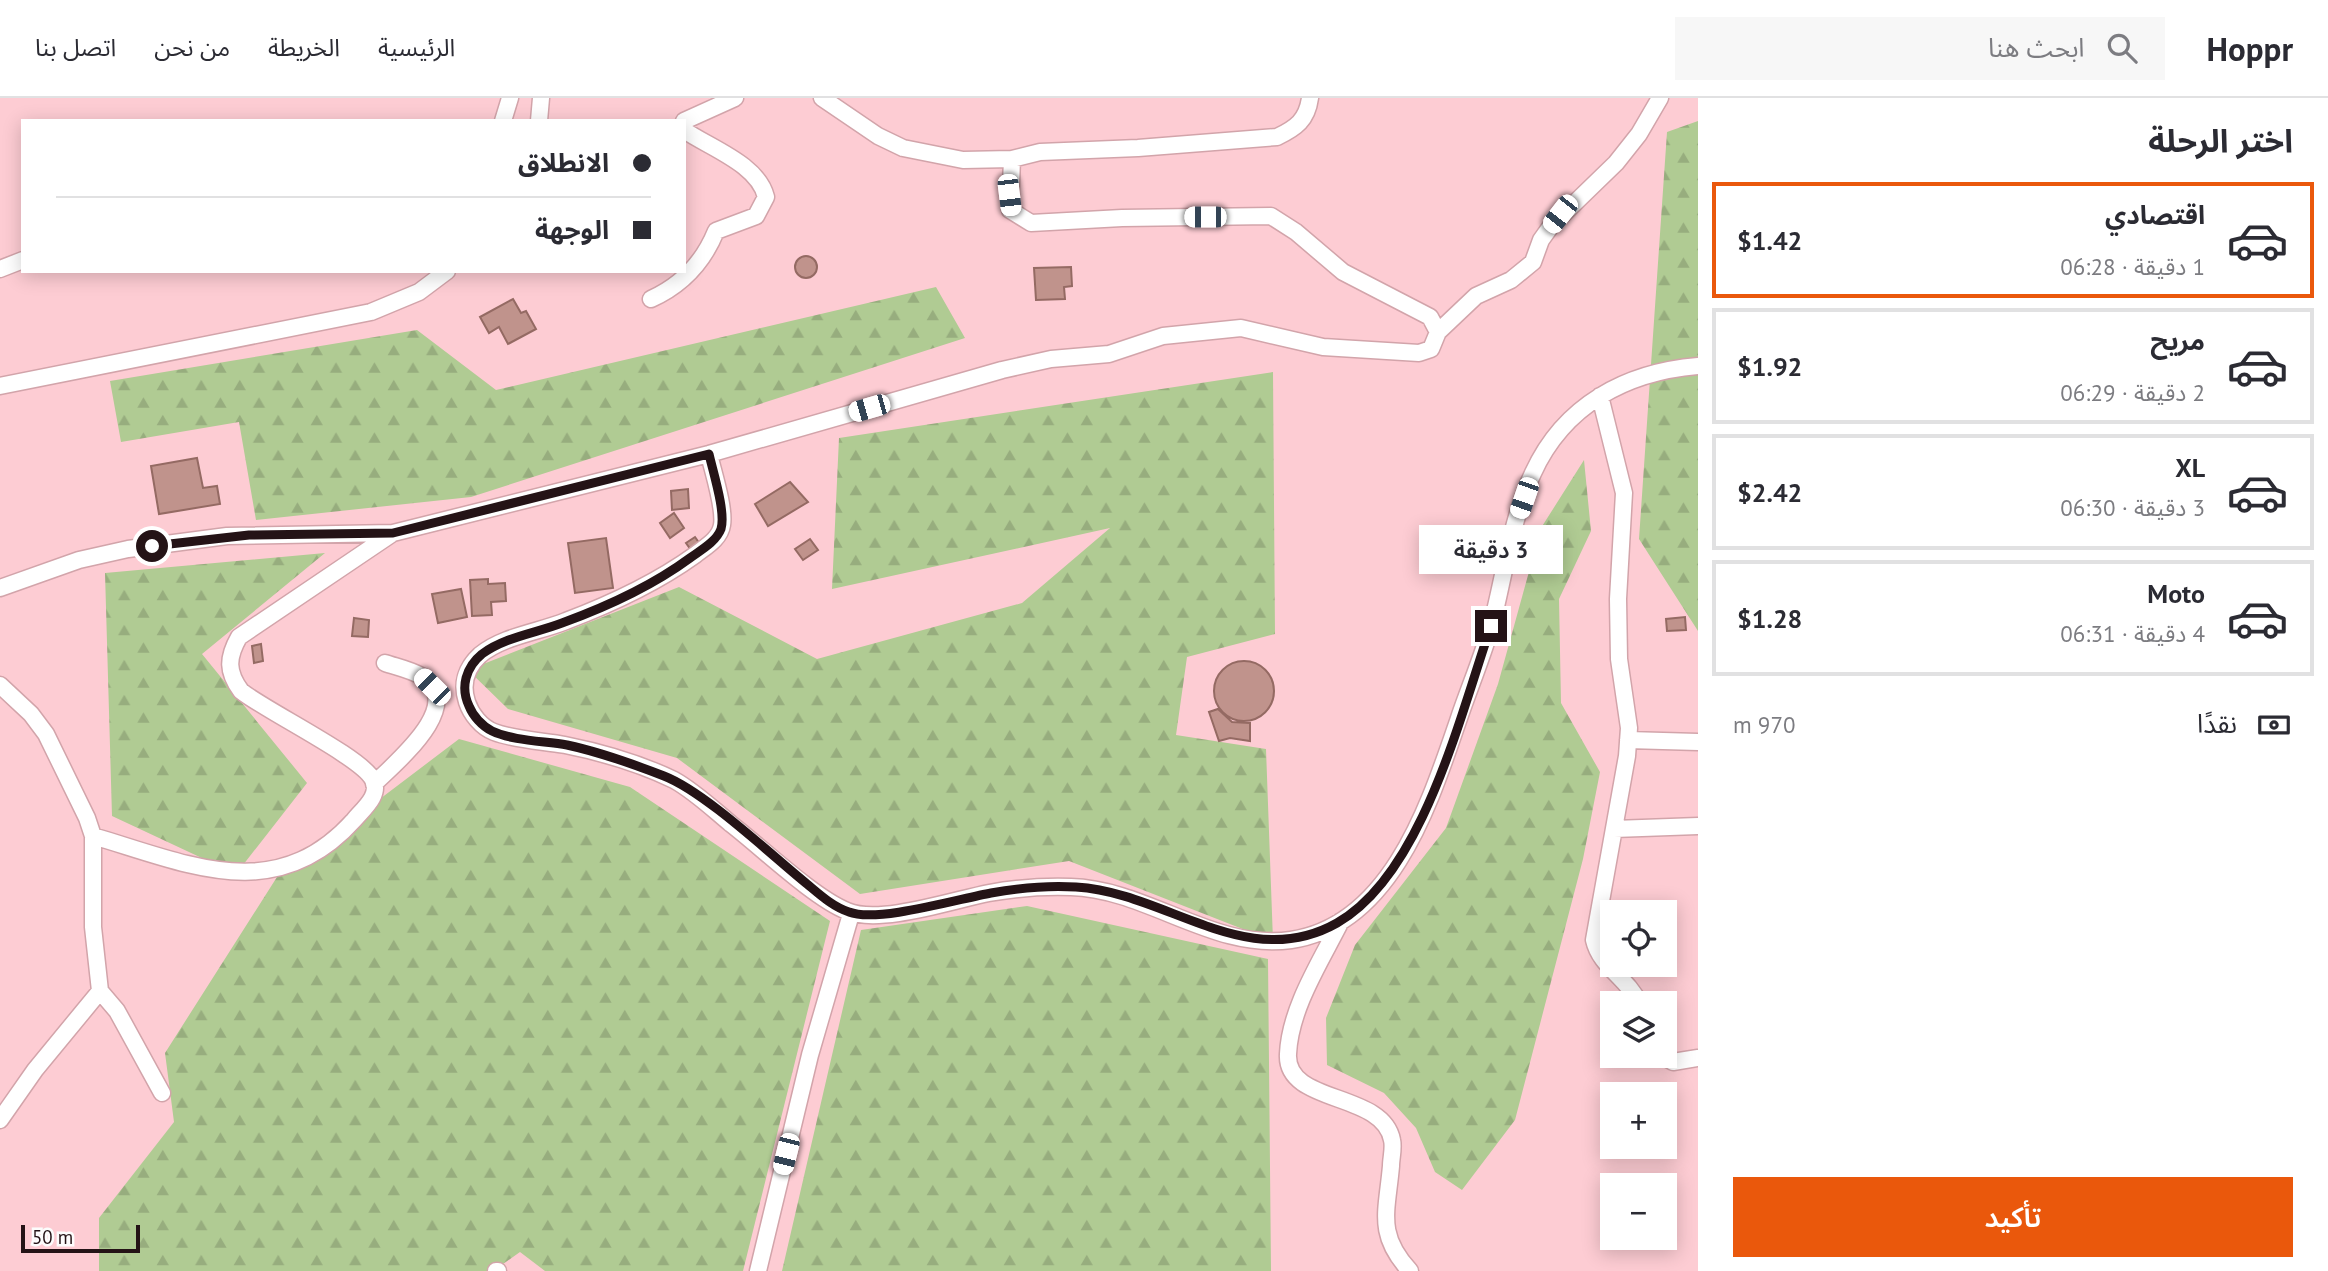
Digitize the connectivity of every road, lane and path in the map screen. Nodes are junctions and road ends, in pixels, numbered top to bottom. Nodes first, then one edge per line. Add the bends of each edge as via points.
1 (510, 98) edge
2 (541, 98) edge
3 (735, 98) edge
4 (822, 98) edge
5 (1310, 98) edge
6 (1660, 98) edge
7 (504, 119) edge
8 (539, 119) edge
9 (686, 120) edge
10 (686, 131) edge
11 (1012, 159) junction
12 (21, 261) edge
13 (0, 269) edge
14 (444, 273) edge
15 (651, 299) dead end
16 (1438, 331) junction
17 (1698, 366) edge
18 (0, 386) edge
19 (1600, 396) junction
20 (709, 454) junction
21 (393, 533) junction
22 (0, 588) edge
23 (385, 663) dead end
24 (0, 685) edge
25 (1628, 740) junction
26 (1698, 742) edge
27 (374, 784) junction
28 (1698, 827) edge
29 (1614, 829) junction
30 (93, 836) junction
31 (851, 914) junction
32 (1341, 921) junction
33 (100, 991) junction
34 (1633, 991) edge
35 (1698, 1058) edge
36 (1677, 1061) edge
37 (162, 1093) dead end
38 (0, 1119) edge
39 (758, 1271) edge
40 (1409, 1271) edge

1 - 7 street
2 - 8 street
3 - 9 street
4 - 11 street via 903,148 963,160
5 - 11 street via 1304,119 1277,137 1040,152
6 - 16 street via 1616,163 1551,226 1533,262 1511,280 1476,296
10 - 15 street via 750,172 763,185 766,197 756,216 716,231 707,253 678,284
11 - 16 street via 1010,210 1031,223 1271,216 1343,272 1430,317
12 - 13 street
14 - 18 street via 419,292 371,312
16 - 20 street via 1435,345 1419,353 1323,347 1241,328 1197,330 1109,354 1051,359 1002,370
17 - 19 street via 1647,374
19 - 25 street via 1624,493 1618,621
19 - 32 street via 1548,446 1532,475 1516,520 1491,626 1419,825 1386,878
20 - 21 street
20 - 31 street via 721,513 718,536 679,566 629,594 479,656 464,685 468,705 492,732 572,746 675,781
21 - 22 street via 227,536 128,549
21 - 27 street via 239,637 229,665 241,691 356,762
23 - 27 street via 422,677 437,700 428,727
24 - 30 street via 46,734
25 - 26 street
25 - 29 street
27 - 30 street via 371,800 347,828 306,859 282,868 236,874 211,870
28 - 29 street
29 - 34 street via 1594,940 1600,956
30 - 33 street via 93,927
31 - 32 street via 879,915 1040,886 1082,887 1253,940 1293,940
31 - 39 street via 810,1055
32 - 40 street via 1312,978 1287,1056 1292,1073 1302,1083 1375,1114 1387,1125 1393,1141 1386,1237
33 - 37 street via 117,1011
33 - 38 street
35 - 36 street

